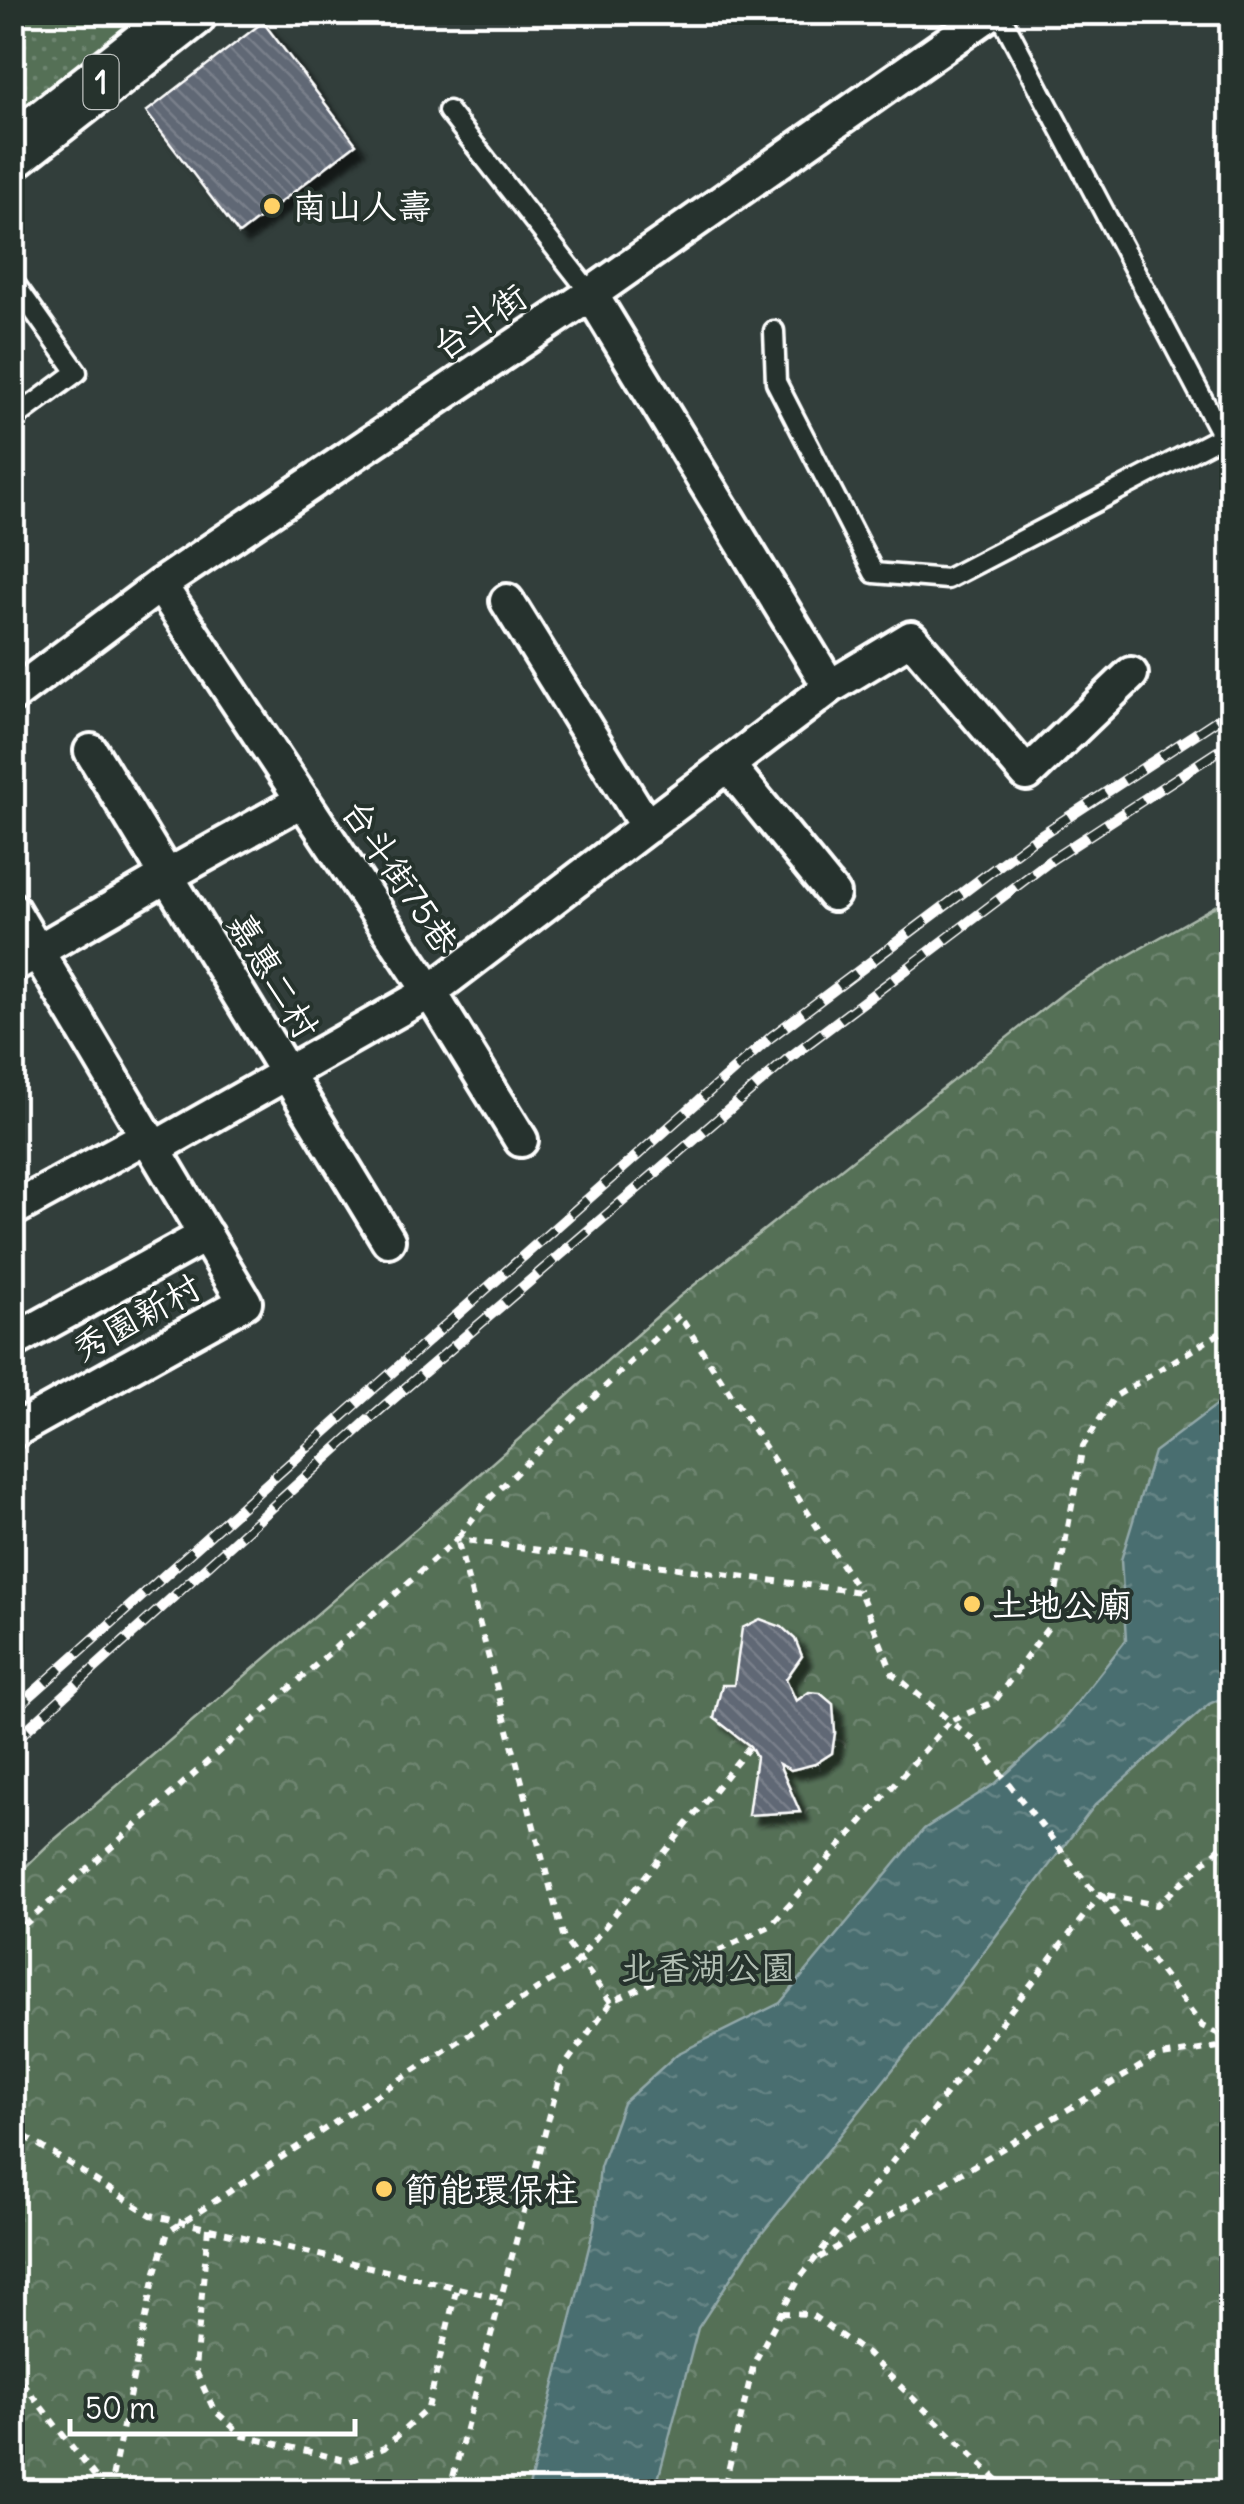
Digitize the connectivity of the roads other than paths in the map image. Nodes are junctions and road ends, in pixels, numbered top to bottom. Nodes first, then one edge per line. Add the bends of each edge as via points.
1 (190, 12) edge
2 (996, 12) edge
3 (448, 111) dead end
4 (12, 152) edge
5 (12, 280) edge
6 (591, 294) junction
7 (774, 331) dead end
8 (12, 420) edge
9 (1227, 433) edge
10 (160, 585) junction
11 (508, 601) dead end
12 (1131, 674) dead end
13 (830, 687) junction
14 (12, 696) edge
15 (91, 750) dead end
16 (728, 765) junction
17 (303, 800) junction
18 (646, 827) junction
19 (167, 876) junction
20 (832, 894) dead end
21 (12, 909) edge
22 (25, 959) edge
23 (430, 992) junction
24 (286, 1072) junction
25 (521, 1140) dead end
26 (151, 1142) junction
27 (12, 1210) edge
28 (206, 1235) junction
29 (388, 1240) dead end
30 (12, 1342) edge
31 (12, 1432) edge

1 - 4 main road, 1
2 - 6 street, 台斗街
2 - 9 lane
3 - 6 lane
5 - 8 lane via 77,372
6 - 10 street, 台斗街
6 - 13 street
7 - 9 lane via 776,382 874,573 947,579
10 - 14 street, 台斗街
10 - 17 street, 台斗街75巷
11 - 18 street
12 - 13 street, 台斗街75巷 via 1028,774 911,638
13 - 16 street, 台斗街75巷
15 - 19 street, 嘉惠二村
16 - 18 street, 台斗街75巷
16 - 20 street
17 - 19 street
17 - 23 street, 台斗街75巷
18 - 23 street, 台斗街75巷
19 - 22 street
19 - 24 street, 嘉惠二村
21 - 22 street
22 - 26 street
23 - 24 street
23 - 25 street
24 - 26 street
24 - 29 street, 嘉惠二村
26 - 27 street
26 - 28 street
28 - 30 street
28 - 31 street, 秀園新村 via 245,1302

